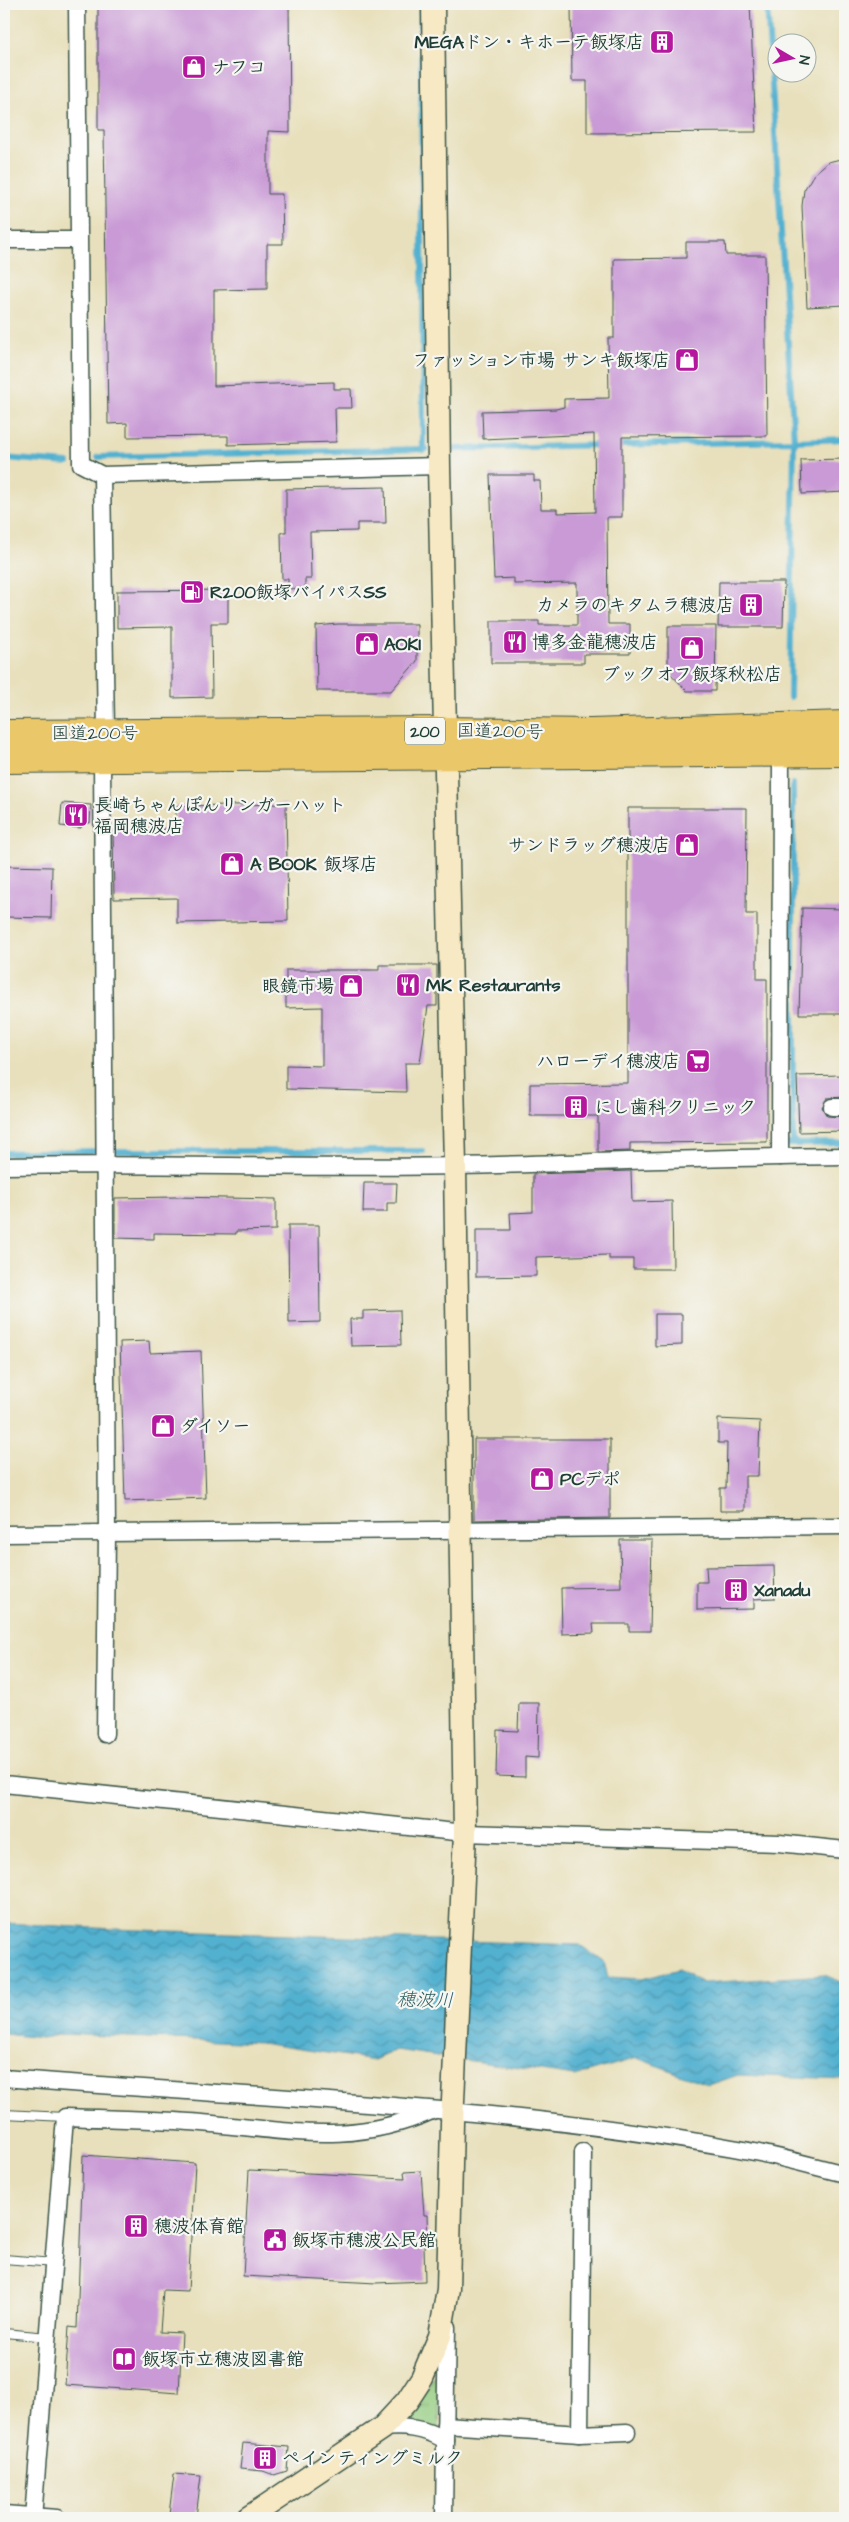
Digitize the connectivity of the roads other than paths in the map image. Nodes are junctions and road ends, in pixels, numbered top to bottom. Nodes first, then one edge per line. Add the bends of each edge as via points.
1 (77, 4) edge
2 (433, 4) edge
3 (4, 240) edge
4 (78, 240) junction
5 (439, 466) junction
6 (102, 474) junction
7 (845, 725) edge
8 (4, 734) edge
9 (444, 742) junction
10 (104, 746) junction
11 (781, 752) junction
12 (845, 752) edge
13 (4, 759) edge
14 (845, 1156) edge
15 (780, 1157) junction
16 (105, 1164) junction
17 (4, 1166) edge
18 (455, 1166) junction
19 (845, 1526) edge
20 (461, 1529) junction
21 (107, 1533) junction
22 (4, 1534) edge
23 (105, 1734) dead end
24 (4, 1784) edge
25 (466, 1833) junction
26 (845, 1850) edge
27 (4, 2078) edge
28 (448, 2107) junction
29 (4, 2114) edge
30 (66, 2116) junction
31 (583, 2152) dead end
32 (845, 2174) edge
33 (4, 2259) edge
34 (54, 2262) junction
35 (448, 2289) junction
36 (4, 2333) edge
37 (48, 2337) junction
38 (382, 2428) junction
39 (445, 2432) junction
40 (627, 2432) dead end
41 (580, 2434) junction
42 (4, 2514) edge
43 (33, 2518) edge
44 (57, 2518) edge
45 (248, 2518) edge
46 (444, 2518) edge

1 - 4 street
2 - 5 street
3 - 4 street
4 - 6 street via 81,464
5 - 6 street
5 - 9 street
6 - 10 street
7 - 9 highway, 国道200号 / 200 via 591,733
8 - 10 highway, 国道200号 / 200
9 - 10 highway, 国道200号 / 200
9 - 11 highway, 国道200号 / 200
9 - 18 street
10 - 13 highway, 国道200号 / 200
10 - 16 street
11 - 12 highway, 国道200号 / 200
11 - 15 street
14 - 15 street
15 - 18 street
16 - 17 street
16 - 18 street
16 - 21 street
18 - 20 street
19 - 20 street
20 - 21 street
20 - 25 street
21 - 22 street
21 - 23 street
24 - 25 street
25 - 26 street via 779,1843
25 - 28 street
27 - 28 street
28 - 30 street via 385,2127 341,2134
28 - 32 street via 734,2148
28 - 35 street
29 - 30 lane
30 - 34 street
31 - 41 street
33 - 34 lane
34 - 37 street
35 - 38 street via 440,2336 422,2378 407,2401
35 - 39 street
36 - 37 lane
37 - 43 street
38 - 39 street via 404,2426
38 - 45 street
39 - 41 street
39 - 46 street
40 - 41 street
42 - 43 street
43 - 44 street

